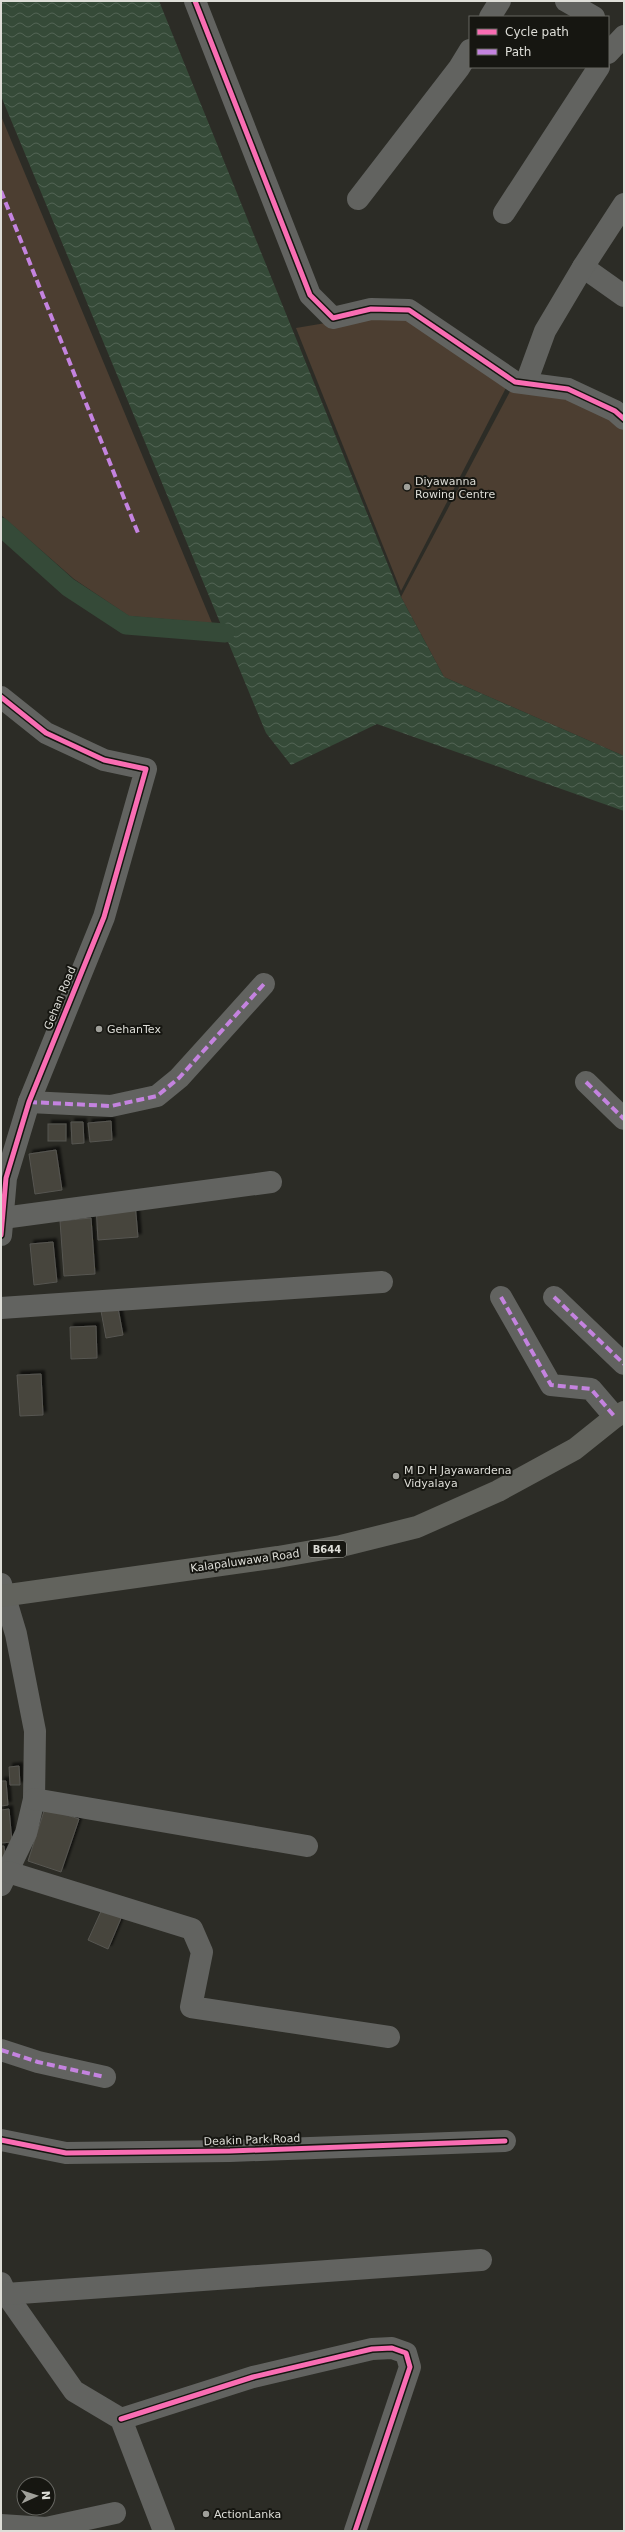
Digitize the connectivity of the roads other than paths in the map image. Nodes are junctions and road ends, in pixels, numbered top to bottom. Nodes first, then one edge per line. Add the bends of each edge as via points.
1 (195, 1) edge
2 (500, 1) edge
3 (566, 1) edge
4 (491, 16) edge
5 (592, 16) edge
6 (609, 24) edge
7 (624, 30) edge
8 (624, 36) edge
9 (469, 52) edge
10 (609, 52) edge
11 (598, 68) edge
12 (358, 199) dead end
13 (624, 204) edge
14 (504, 214) dead end
15 (583, 267) junction
16 (624, 296) edge
17 (526, 384) junction
18 (624, 419) edge
19 (1, 698) edge
20 (264, 984) dead end
21 (586, 1082) dead end
22 (29, 1102) junction
23 (624, 1119) edge
24 (271, 1182) dead end
25 (2, 1227) edge
26 (382, 1282) dead end
27 (501, 1297) dead end
28 (554, 1297) dead end
29 (1, 1308) edge
30 (624, 1364) edge
31 (619, 1414) edge
32 (2, 1592) edge
33 (34, 1799) junction
34 (306, 1846) dead end
35 (5, 1879) edge
36 (389, 2037) dead end
37 (1, 2050) edge
38 (105, 2077) dead end
39 (1, 2140) edge
40 (505, 2141) dead end
41 (481, 2260) dead end
42 (4, 2289) edge
43 (121, 2419) junction
44 (115, 2513) dead end
45 (1, 2525) edge
46 (164, 2531) edge
47 (355, 2531) edge

1 - 17 street via 310,295 332,318 371,309 409,310 515,382
2 - 4 street
3 - 5 street
6 - 7 street
8 - 10 street
9 - 12 street
11 - 14 street
13 - 15 street
15 - 16 street
15 - 17 street via 544,331
17 - 18 street via 568,389
19 - 22 street, Gehan Road via 46,734 104,760 146,770 104,917
20 - 22 street via 179,1078 157,1096 111,1106
21 - 23 street
22 - 25 street, Gehan Road via 6,1178
24 - 25 street
26 - 29 street
27 - 31 street via 551,1385 591,1389
28 - 30 street
31 - 32 main road, Kalapaluwawa Road / B644 via 574,1449 498,1490 417,1527 341,1546 278,1557
32 - 33 street via 16,1634 35,1731
33 - 34 street
33 - 35 street via 26,1833
35 - 36 street via 192,1929 202,1952 191,2007
37 - 38 street via 38,2062
39 - 40 street, Deakin Park Road via 66,2153 230,2151
41 - 42 street
42 - 43 street via 74,2391
43 - 46 street
43 - 47 street via 253,2377 392,2348 406,2353 410,2367
44 - 45 street via 46,2528

